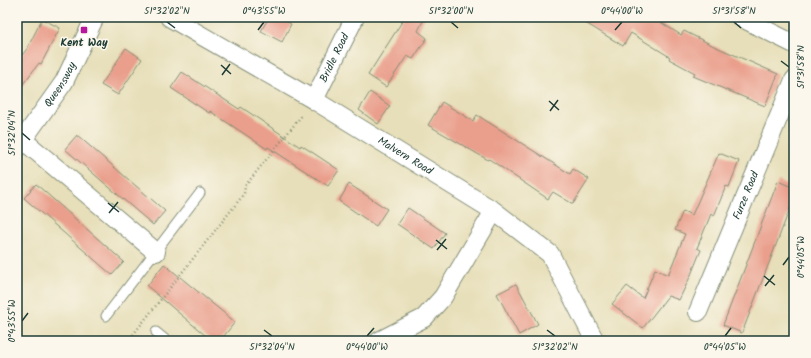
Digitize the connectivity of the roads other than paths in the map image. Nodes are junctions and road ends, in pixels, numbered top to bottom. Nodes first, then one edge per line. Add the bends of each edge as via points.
1 (95, 17) edge
2 (169, 17) edge
3 (355, 17) edge
4 (740, 17) edge
5 (794, 44) edge
6 (794, 80) edge
7 (314, 100) junction
8 (20, 144) edge
9 (200, 193) dead end
10 (494, 211) junction
11 (156, 252) junction
12 (698, 312) dead end
13 (106, 316) dead end
14 (156, 332) dead end
15 (167, 341) edge
16 (380, 341) edge
17 (595, 341) edge

1 - 8 street, Queensway via 64,82
2 - 7 street, Malvern Road
3 - 7 street, Bridle Road
4 - 5 street
6 - 12 street, Furze Road
7 - 10 street, Malvern Road
8 - 11 street
9 - 11 lane
10 - 16 street via 443,297 424,318
10 - 17 street, Malvern Road via 550,254
11 - 13 lane
14 - 15 lane

